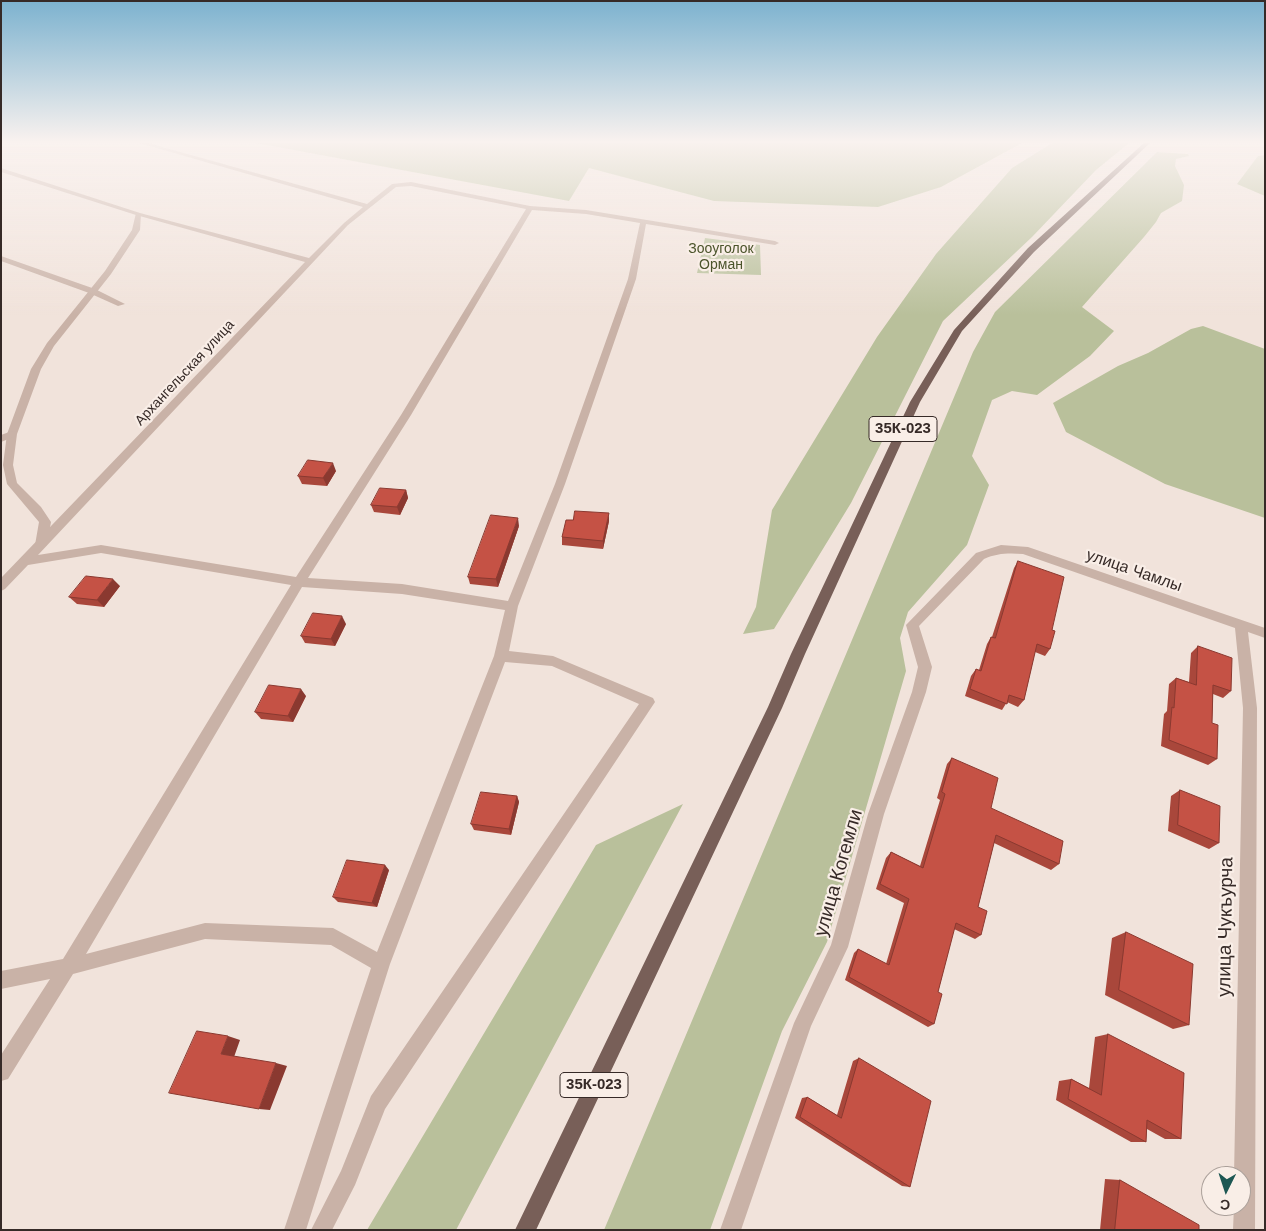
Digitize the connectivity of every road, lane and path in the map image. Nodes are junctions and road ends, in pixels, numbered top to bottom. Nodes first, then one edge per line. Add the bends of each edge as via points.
1 (96, 200) edge
2 (347, 200) edge
3 (374, 200) edge
4 (493, 200) edge
5 (1085, 200) edge
6 (367, 206) junction
7 (530, 208) junction
8 (138, 214) junction
9 (643, 223) junction
10 (776, 243) dead end
11 (1, 258) edge
12 (310, 261) junction
13 (92, 291) junction
14 (121, 304) dead end
15 (12, 434) junction
16 (1, 440) edge
17 (41, 545) junction
18 (992, 551) joint
19 (26, 561) junction
20 (299, 582) junction
21 (1, 586) edge
22 (512, 606) junction
23 (1241, 625) junction
24 (1265, 633) edge
25 (501, 656) junction
26 (381, 964) junction
27 (68, 967) junction
28 (1, 980) edge
29 (1, 1072) edge
30 (295, 1230) edge
31 (320, 1230) edge
32 (525, 1230) edge
33 (730, 1230) edge
34 (1244, 1230) edge

1 - 8 street
2 - 6 street
3 - 6 street, Архангельская улица
4 - 7 street, Архангельская улица
5 - 32 main road, 35К-023 via 1031,250 961,328 915,402 775,708
6 - 12 street, Архангельская улица
7 - 9 street via 586,212
7 - 20 street via 406,414
8 - 12 street
8 - 13 street via 136,230
9 - 10 street
9 - 22 street via 632,279 560,484
11 - 13 street
12 - 17 street, Архангельская улица
13 - 14 street
13 - 15 street via 50,345 36,369
15 - 16 street
15 - 17 street via 8,465 12,484 45,522
17 - 19 street, Архангельская улица
18 - 23 street, улица Чамлы via 1007,548 1024,550
18 - 33 street, улица Когемли via 980,556 912,625 925,667 919,692 876,814 839,947 803,1022
19 - 20 street via 102,549
19 - 21 street, Архангельская улица
20 - 22 street via 402,589
20 - 27 street
22 - 25 street
23 - 24 street, улица Чамлы
23 - 34 street, улица Чукъурча via 1250,708
25 - 26 street
25 - 31 street via 553,661 648,702 378,1102 348,1178
26 - 27 street via 333,938 205,931
26 - 30 street
27 - 28 street
27 - 29 street

